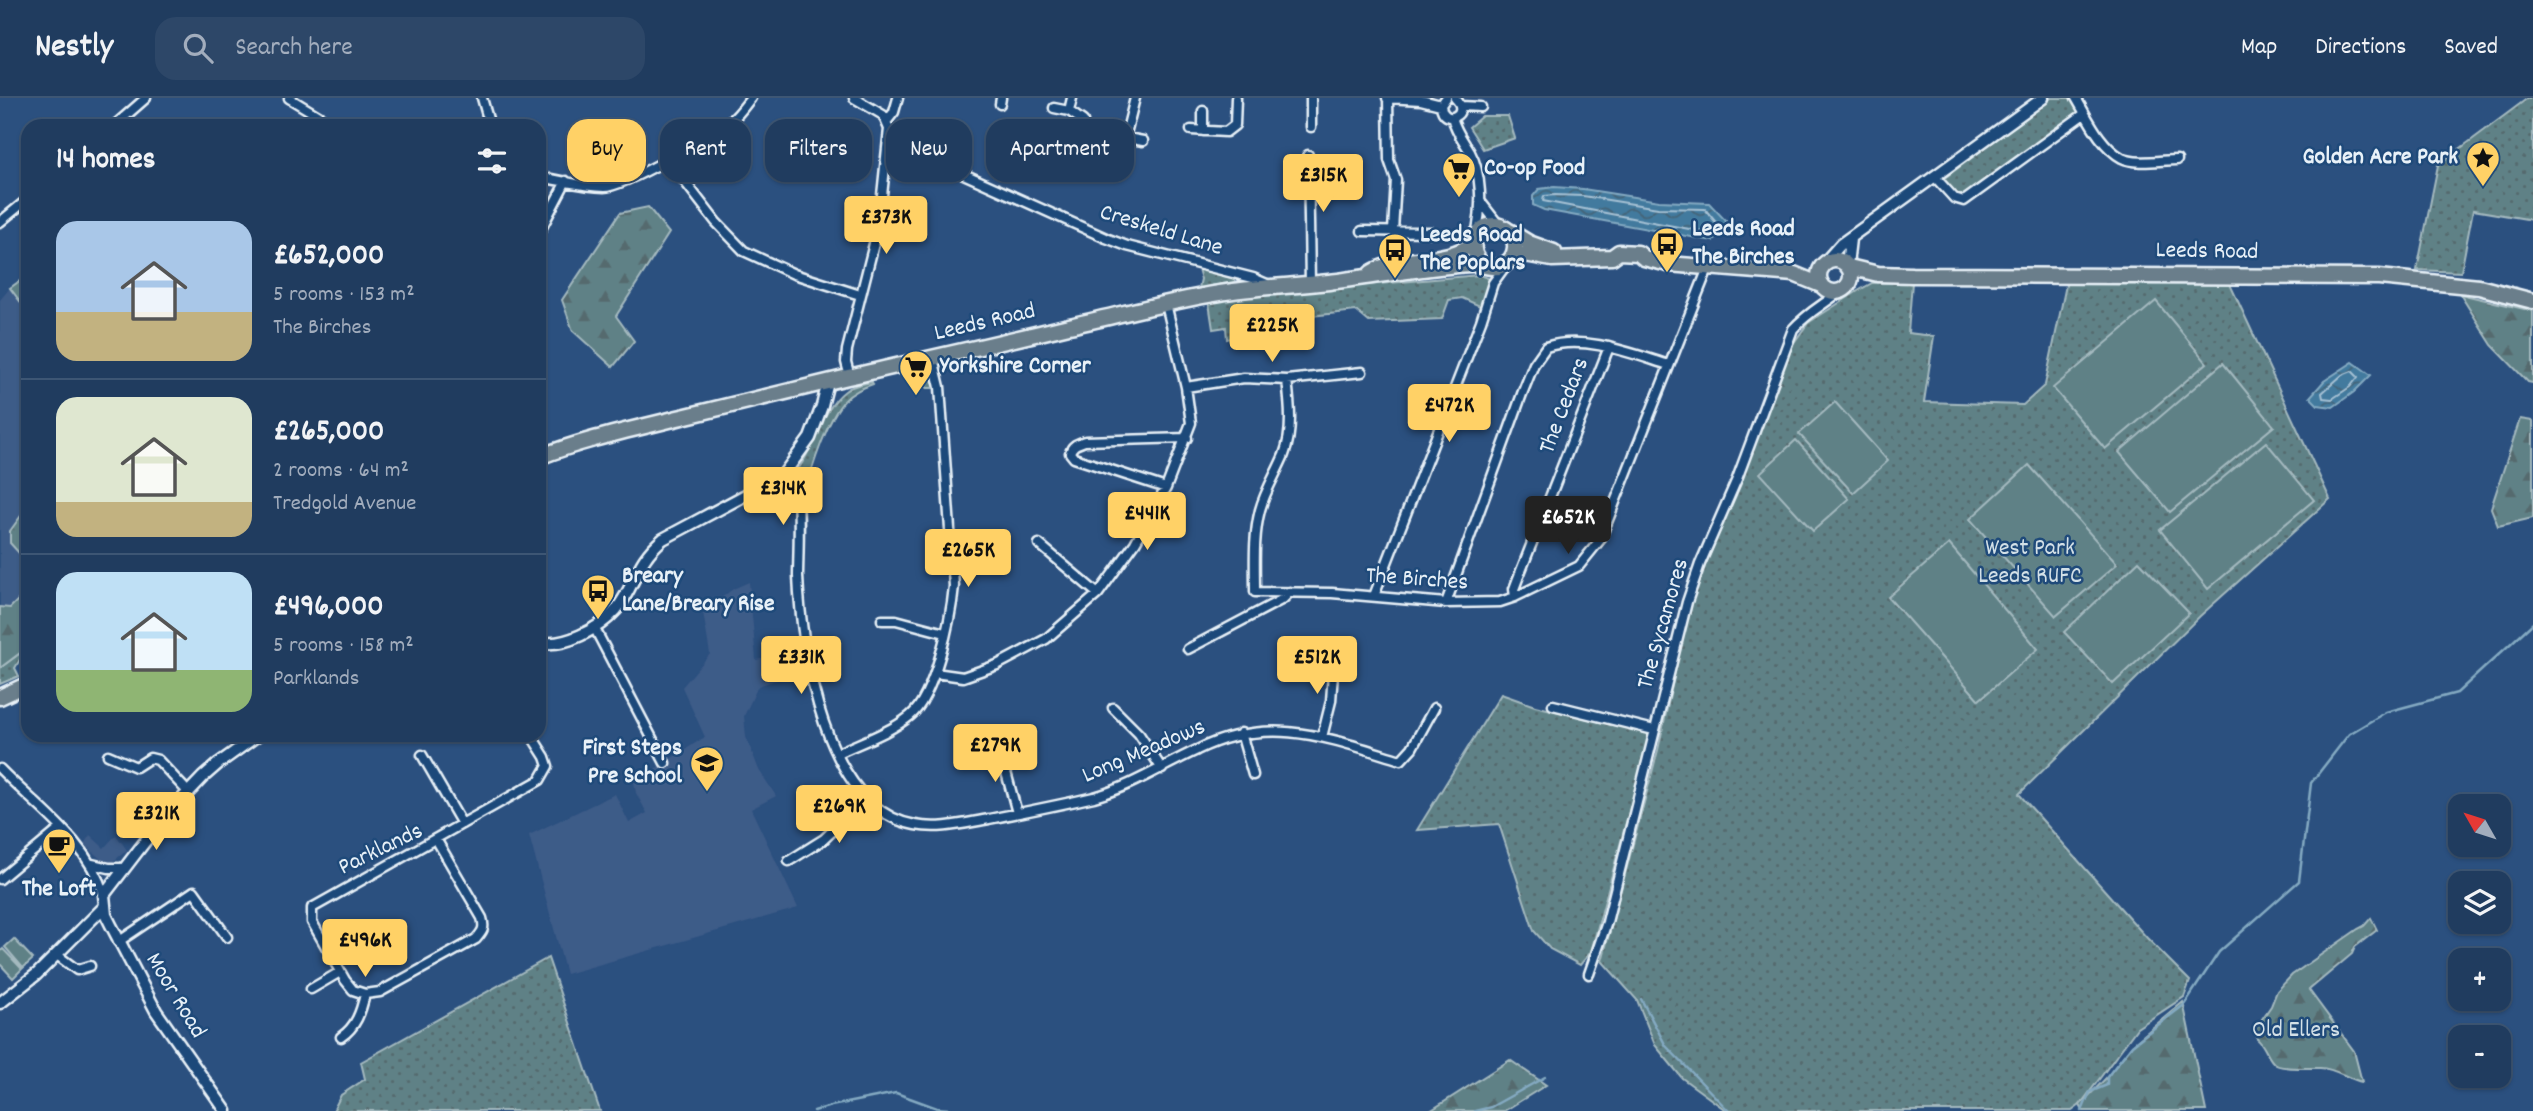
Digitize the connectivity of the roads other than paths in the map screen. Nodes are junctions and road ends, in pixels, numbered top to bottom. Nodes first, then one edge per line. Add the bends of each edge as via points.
1 (146, 98) edge
2 (289, 98) edge
3 (482, 98) edge
4 (751, 98) edge
5 (854, 98) edge
6 (898, 98) edge
7 (1072, 98) edge
8 (1135, 98) edge
9 (1236, 98) edge
10 (1311, 98) edge
11 (1387, 98) edge
12 (1455, 98) edge
13 (2043, 98) edge
14 (2076, 98) edge
15 (1443, 102) edge
16 (1461, 106) junction
17 (1481, 107) dead end
18 (1054, 108) dead end
19 (1069, 111) junction
20 (1203, 111) dead end
21 (2084, 114) junction
22 (1452, 117) junction
23 (122, 119) edge
24 (324, 119) edge
25 (488, 119) edge
26 (733, 119) edge
27 (889, 119) edge
28 (1080, 119) edge
29 (1130, 119) edge
30 (886, 120) edge
31 (1311, 127) dead end
32 (1191, 131) dead end
33 (1203, 131) junction
34 (1134, 140) edge
35 (1143, 141) dead end
36 (1308, 155) dead end
37 (886, 156) edge
38 (2176, 160) dead end
39 (660, 163) edge
40 (1934, 176) junction
41 (972, 177) edge
42 (546, 178) edge
43 (566, 181) junction
44 (685, 182) edge
45 (1480, 201) junction
46 (21, 205) edge
47 (546, 220) edge
48 (0, 222) edge
49 (1506, 229) junction
50 (1362, 231) dead end
51 (1393, 231) junction
52 (1431, 232) dead end
53 (1475, 239) junction
54 (1850, 239) junction
55 (1565, 257) junction
56 (1510, 260) junction
57 (1823, 264) junction
58 (1483, 265) junction
59 (1708, 268) junction
60 (1794, 274) junction
61 (1847, 276) junction
62 (1364, 278) junction
63 (1493, 283) junction
64 (1310, 284) junction
65 (1272, 286) junction
66 (1821, 286) junction
67 (860, 295) junction
68 (2533, 301) edge
69 (1166, 304) junction
70 (1821, 305) junction
71 (1609, 347) junction
72 (933, 358) junction
73 (1669, 365) junction
74 (1362, 372) dead end
75 (850, 377) junction
76 (1287, 380) junction
77 (828, 382) junction
78 (1186, 387) junction
79 (1186, 438) junction
80 (546, 455) edge
81 (783, 475) junction
82 (1166, 488) junction
83 (1039, 544) dead end
84 (1290, 592) junction
85 (1098, 594) junction
86 (1374, 596) junction
87 (1515, 597) junction
88 (1446, 603) junction
89 (882, 620) dead end
90 (594, 627) junction
91 (945, 633) junction
92 (546, 644) edge
93 (1188, 649) dead end
94 (1334, 659) dead end
95 (934, 673) junction
96 (21, 687) edge
97 (0, 697) edge
98 (1553, 705) dead end
99 (1113, 708) dead end
100 (1434, 708) dead end
101 (1654, 730) junction
102 (1241, 733) junction
103 (1322, 737) junction
104 (248, 742) edge
105 (535, 742) edge
106 (992, 744) dead end
107 (838, 753) junction
108 (108, 755) dead end
109 (422, 755) dead end
110 (665, 763) dead end
111 (0, 769) edge
112 (1162, 769) junction
113 (1252, 775) dead end
114 (189, 793) junction
115 (866, 799) junction
116 (1017, 813) junction
117 (462, 824) junction
118 (61, 828) junction
119 (436, 839) junction
120 (789, 861) dead end
121 (92, 864) junction
122 (124, 868) junction
123 (0, 879) edge
124 (104, 894) junction
125 (105, 906) junction
126 (228, 937) dead end
127 (118, 942) junction
128 (57, 955) junction
129 (90, 966) dead end
130 (340, 972) junction
131 (1589, 974) dead end
132 (311, 989) dead end
133 (365, 994) junction
134 (0, 1003) edge
135 (341, 1037) dead end
136 (226, 1111) edge

1 - 23 street
2 - 24 street
3 - 25 street
4 - 26 street
5 - 30 street via 878,110
6 - 27 street
7 - 19 street
8 - 29 street
9 - 33 street via 1235,125 1226,132
10 - 31 street
11 - 15 street
11 - 51 street via 1389,160 1396,180
12 - 16 street
13 - 40 street
14 - 21 street
15 - 22 street via 1443,114
16 - 17 street
16 - 22 street
18 - 19 street
19 - 28 street
20 - 33 street
21 - 38 street via 2123,159
21 - 40 street via 1964,201 1954,198
22 - 45 street via 1475,163
32 - 33 street
34 - 35 street
36 - 64 street
37 - 67 street via 879,224
39 - 43 street via 615,185
40 - 54 street
41 - 65 street, Creskeld Lane via 1127,246
42 - 43 street
43 - 47 street
44 - 67 street via 744,251 794,274
45 - 49 street
45 - 53 street
46 - 48 street
49 - 53 highway via 1489,226
49 - 55 highway
49 - 56 highway via 1514,241
50 - 51 street
51 - 52 street
53 - 58 highway via 1474,252
53 - 62 highway, Leeds Road via 1454,253 1392,263
54 - 57 street
54 - 61 street
55 - 56 highway via 1525,254
55 - 59 highway via 1638,253 1668,264
56 - 58 highway via 1497,267
56 - 63 street
57 - 60 highway
57 - 61 highway via 1839,260
57 - 66 highway via 1818,275
58 - 62 highway, Leeds Road
58 - 63 street
59 - 60 highway
59 - 73 street, The Birches
60 - 66 highway
61 - 66 highway via 1831,292
61 - 68 highway, Leeds Road via 2379,277 2479,287
61 - 70 street, The Sycamores
62 - 64 highway, Leeds Road
63 - 86 street
64 - 65 highway, Leeds Road
65 - 69 highway, Leeds Road
66 - 70 street
67 - 75 street via 847,350
69 - 72 highway, Leeds Road
69 - 78 street
70 - 101 street, The Sycamores via 1800,321 1788,339 1700,564
71 - 73 street
71 - 87 street, The Cedars via 1517,581
71 - 88 street via 1552,345 1540,354
72 - 75 highway, Leeds Road
72 - 91 street via 940,387 954,586
73 - 87 street, The Birches via 1600,540 1579,566
74 - 76 street
75 - 77 highway, Leeds Road
76 - 78 street via 1244,378
76 - 84 street, The Birches via 1289,432 1259,511 1255,592
77 - 80 highway, Leeds Road via 587,440
77 - 81 street via 810,438
78 - 79 street via 1191,423
79 - 82 street
79 - 82 street via 1084,441 1071,448 1074,457
81 - 90 street via 663,538 649,551 615,610
81 - 107 street via 798,500 799,603 810,673
82 - 85 street via 1135,543
83 - 85 street
84 - 86 street, The Birches
84 - 93 street
85 - 95 street via 1046,639 997,665 963,677
86 - 88 street, The Birches
87 - 88 street, The Birches
89 - 91 street
90 - 92 street via 567,641
90 - 110 street
91 - 95 street
94 - 103 street
95 - 107 street via 921,705 909,717
96 - 97 highway
98 - 101 street
99 - 112 street via 1139,734
100 - 103 street, Long Meadows via 1401,760
101 - 131 street, The Sycamores via 1607,922
102 - 103 street, Long Meadows via 1280,730
102 - 112 street, Long Meadows
102 - 113 street
104 - 114 street
105 - 117 street via 548,766 540,780
106 - 116 street via 1003,762
107 - 115 street
108 - 114 street via 136,767 154,758
109 - 117 street
111 - 118 street
112 - 116 street, Long Meadows via 1114,791
114 - 122 street
115 - 116 street, Long Meadows via 890,817 922,826
115 - 120 street via 824,839
117 - 119 street
118 - 121 street
118 - 123 street
119 - 130 street, Parklands via 312,908 312,922
119 - 133 street, Parklands via 482,918 482,932 380,992
121 - 122 street
121 - 124 street
122 - 124 street
124 - 125 street, Moor Road
125 - 127 street, Moor Road
125 - 128 street
126 - 127 street via 194,891
127 - 136 street, Moor Road via 156,1011
128 - 129 street via 77,970
128 - 134 street
130 - 132 street
130 - 133 street, Parklands via 353,990
133 - 135 street via 356,1021

